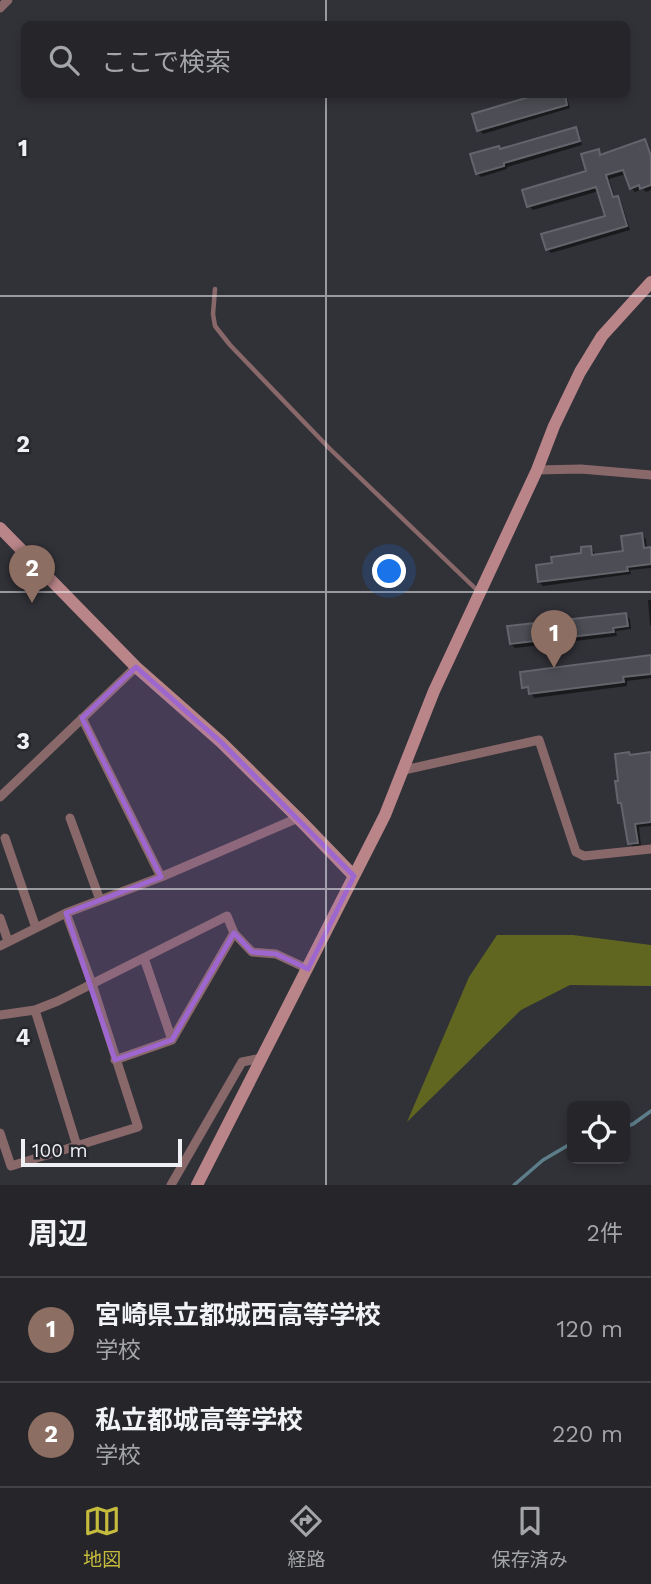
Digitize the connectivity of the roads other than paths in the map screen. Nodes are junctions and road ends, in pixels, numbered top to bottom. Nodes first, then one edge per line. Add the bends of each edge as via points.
1 (8, 0) edge
2 (0, 8) edge
3 (651, 282) edge
4 (215, 289) dead end
5 (537, 470) junction
6 (651, 475) edge
7 (0, 528) edge
8 (480, 592) junction
9 (136, 667) junction
10 (82, 718) junction
11 (404, 770) junction
12 (0, 797) edge
13 (69, 818) dead end
14 (299, 818) junction
15 (5, 838) dead end
16 (651, 849) edge
17 (354, 876) junction
18 (161, 877) junction
19 (100, 900) junction
20 (66, 913) junction
21 (0, 918) edge
22 (36, 928) junction
23 (234, 933) junction
24 (4, 944) edge
25 (144, 958) junction
26 (308, 969) junction
27 (92, 984) junction
28 (35, 1010) junction
29 (0, 1015) edge
30 (172, 1041) junction
31 (262, 1058) junction
32 (115, 1060) junction
33 (0, 1133) edge
34 (76, 1146) junction
35 (171, 1185) edge
36 (198, 1185) edge

1 - 2 street
3 - 5 street via 590,355
4 - 8 lane via 215,326 230,345 329,448
5 - 6 street
5 - 8 street
7 - 9 street
8 - 11 street via 433,691
9 - 10 street
9 - 14 street
10 - 12 street
10 - 18 street
11 - 16 street via 539,740 576,852 584,856
11 - 17 street
13 - 19 street
14 - 17 street
14 - 18 street
15 - 22 street
17 - 26 street
18 - 19 street
19 - 20 street
20 - 22 street
20 - 27 street
21 - 24 street
22 - 24 street
23 - 25 street via 227,916
23 - 26 street via 252,952 276,954
23 - 30 street
25 - 27 street
25 - 30 street
26 - 31 street
27 - 28 street
27 - 32 street
28 - 29 street
28 - 34 street
30 - 32 street
31 - 35 street via 242,1062
31 - 36 street
32 - 34 street via 138,1127
33 - 34 street via 11,1166

